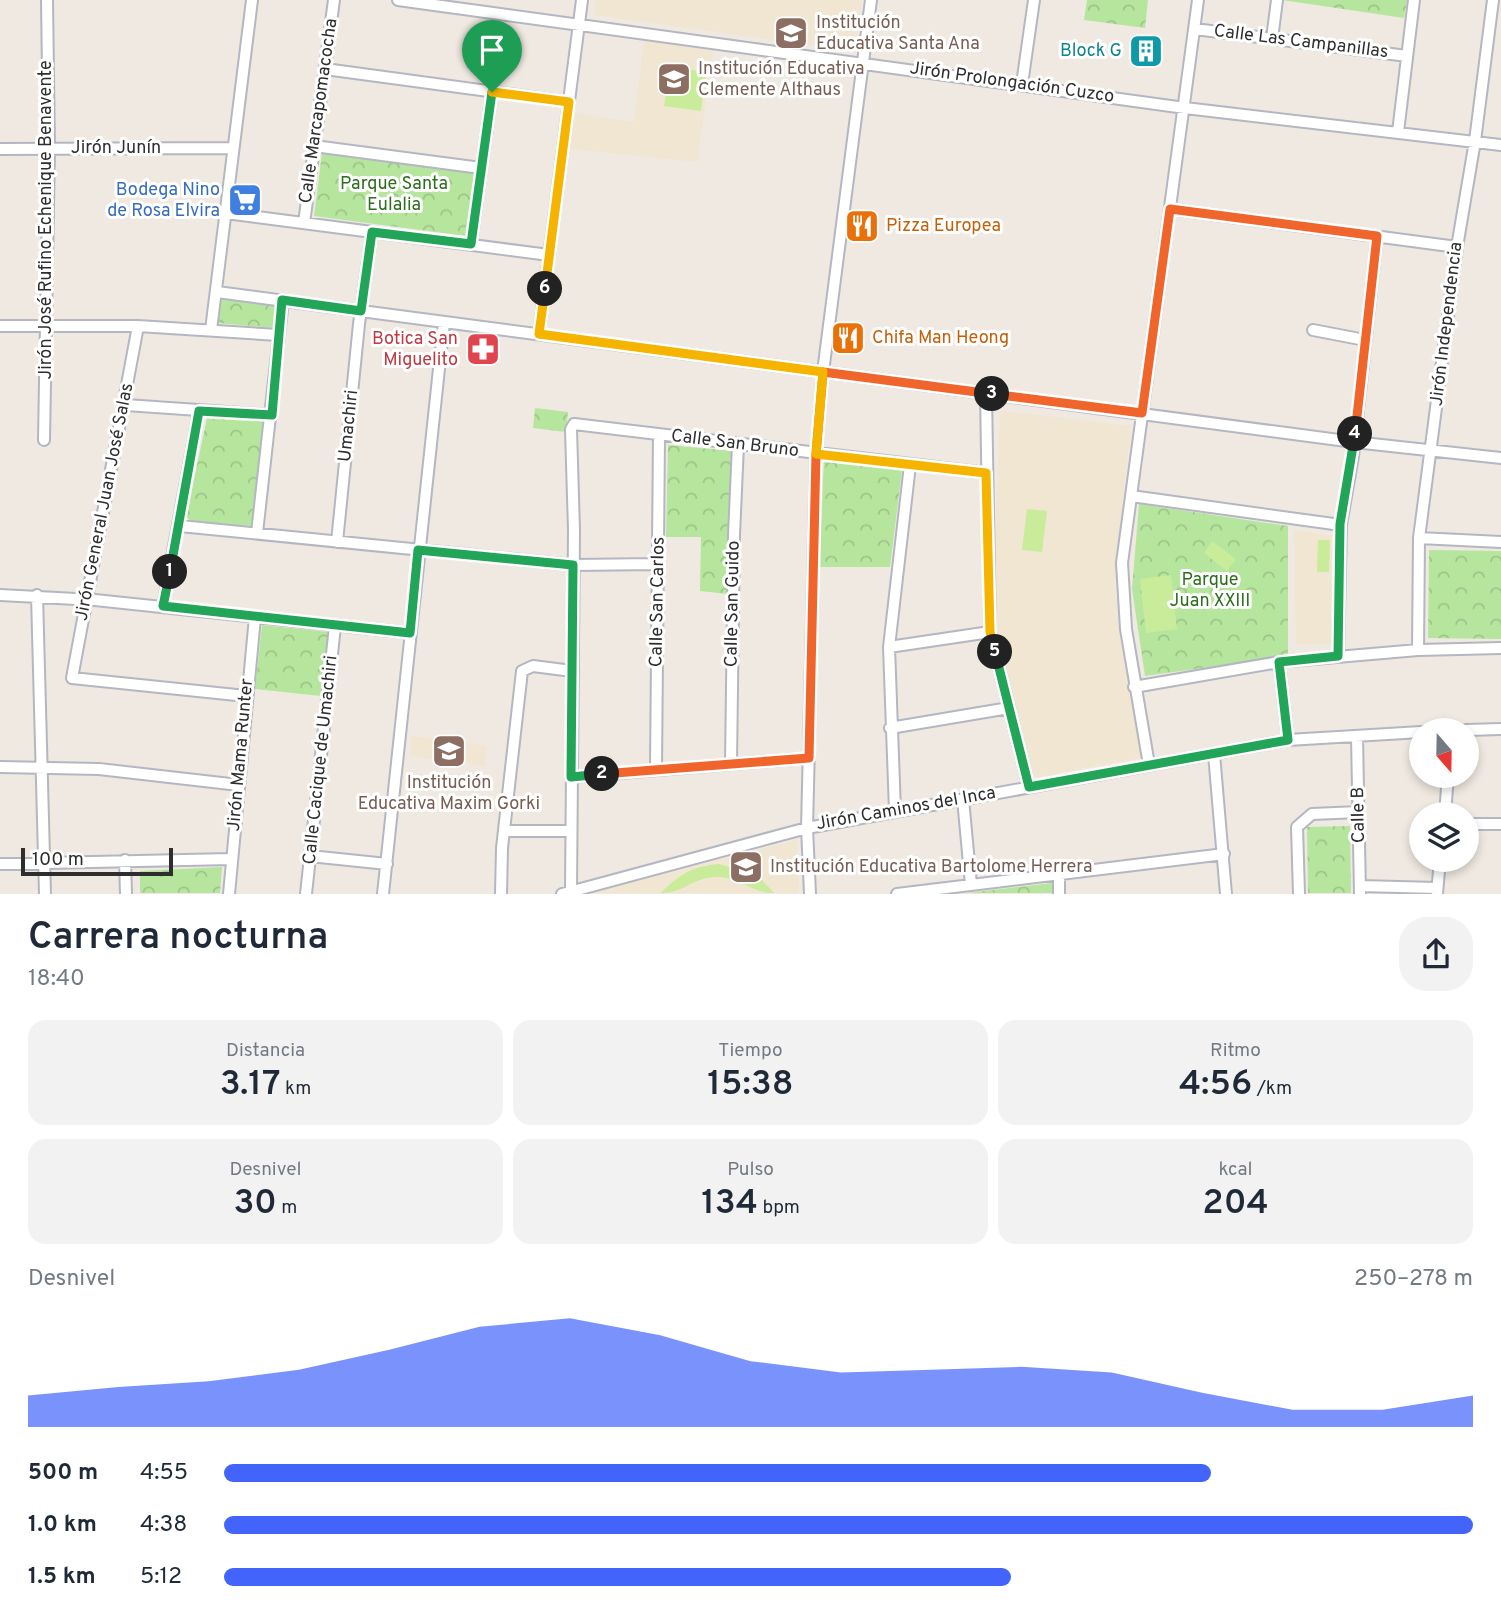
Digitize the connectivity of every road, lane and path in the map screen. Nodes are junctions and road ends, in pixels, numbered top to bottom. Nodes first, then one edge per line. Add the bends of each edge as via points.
1 (47, 0) edge
2 (252, 0) edge
3 (334, 0) edge
4 (398, 0) edge
5 (582, 0) edge
6 (871, 0) edge
7 (1034, 0) edge
8 (1198, 0) edge
9 (1277, 0) edge
10 (1414, 0) edge
11 (1493, 0) edge
12 (579, 26) junction
13 (1195, 29) junction
14 (1272, 39) junction
15 (1407, 56) junction
16 (862, 61) junction
17 (325, 69) junction
18 (1022, 84) junction
19 (492, 92) junction
20 (569, 102) junction
21 (1185, 108) junction
22 (1398, 132) junction
23 (1475, 141) junction
24 (1501, 145) edge
25 (314, 146) junction
26 (232, 148) junction
27 (0, 149) edge
28 (49, 149) junction
29 (481, 168) junction
30 (1170, 209) junction
31 (226, 212) junction
32 (304, 223) junction
33 (372, 232) junction
34 (1377, 236) junction
35 (471, 244) junction
36 (1457, 247) junction
37 (549, 255) junction
38 (217, 292) junction
39 (282, 300) junction
40 (361, 311) junction
41 (444, 322) junction
42 (0, 326) edge
43 (138, 326) junction
44 (46, 327) junction
45 (211, 330) junction
46 (1312, 330) dead end
47 (539, 334) junction
48 (278, 335) junction
49 (1365, 340) junction
50 (823, 372) junction
51 (986, 393) junction
52 (125, 405) junction
53 (199, 411) junction
54 (1142, 413) junction
55 (272, 415) junction
56 (659, 436) junction
57 (44, 440) dead end
58 (1354, 442) junction
59 (738, 445) junction
60 (1431, 451) junction
61 (816, 454) junction
62 (1501, 458) edge
63 (910, 465) junction
64 (986, 473) junction
65 (1131, 496) junction
66 (1340, 524) junction
67 (180, 526) junction
68 (257, 533) junction
69 (1419, 538) junction
70 (337, 541) junction
71 (1501, 542) edge
72 (418, 550) junction
73 (659, 564) junction
74 (573, 565) junction
75 (0, 595) edge
76 (37, 596) junction
77 (85, 599) junction
78 (163, 606) junction
79 (255, 617) junction
80 (335, 626) junction
81 (990, 632) junction
82 (410, 633) junction
83 (889, 647) junction
84 (1501, 648) edge
85 (1418, 650) junction
86 (1338, 656) junction
87 (1279, 662) junction
88 (572, 671) junction
89 (1134, 687) junction
90 (246, 696) junction
91 (1009, 708) junction
92 (890, 728) junction
93 (1501, 729) edge
94 (1479, 730) edge
95 (1409, 733) edge
96 (1357, 736) junction
97 (1288, 740) junction
98 (1213, 754) junction
99 (809, 758) junction
100 (732, 763) junction
101 (1149, 765) junction
102 (43, 766) junction
103 (0, 767) edge
104 (656, 769) junction
105 (571, 777) junction
106 (239, 785) junction
107 (1029, 787) junction
108 (963, 799) junction
109 (895, 811) junction
110 (1359, 812) junction
111 (1479, 824) edge
112 (1501, 824) edge
113 (807, 828) junction
114 (504, 831) junction
115 (571, 831) junction
116 (1224, 854) junction
117 (310, 856) junction
118 (231, 859) junction
119 (125, 860) junction
120 (0, 864) edge
121 (45, 864) junction
122 (387, 864) junction
123 (1439, 872) edge
124 (1059, 874) junction
125 (971, 886) junction
126 (1360, 890) edge
127 (1437, 891) edge
128 (566, 892) edge
129 (45, 894) edge
130 (126, 894) edge
131 (229, 894) edge
132 (306, 894) edge
133 (383, 894) edge
134 (501, 894) edge
135 (810, 894) edge
136 (897, 894) edge
137 (1059, 894) edge
138 (1226, 894) edge
139 (1299, 894) edge

1 - 28 street, Jirón José Rufino Echenique Benavente
2 - 26 street
3 - 17 street, Calle Marcapomacocha
4 - 12 street, Jirón Prolongación Cuzco
5 - 12 street
6 - 16 street
7 - 18 street
8 - 13 street
9 - 14 street
10 - 15 street
11 - 23 street, Jirón Independencia
12 - 16 street, Jirón Prolongación Cuzco
12 - 20 street
13 - 14 street, Calle Las Campanillas
13 - 21 street
14 - 15 street, Calle Las Campanillas
15 - 22 street
16 - 18 street, Jirón Prolongación Cuzco
16 - 50 street
17 - 19 street
17 - 25 street, Calle Marcapomacocha
18 - 21 street, Jirón Prolongación Cuzco
19 - 20 street
19 - 29 street
20 - 37 street
21 - 22 street, Jirón Prolongación Cuzco
21 - 30 street
22 - 23 street, Jirón Prolongación Cuzco
23 - 24 street, Jirón Prolongación Cuzco
23 - 36 street, Jirón Independencia
25 - 29 street
25 - 32 street, Calle Marcapomacocha
26 - 28 street, Jirón Junín
26 - 31 street
27 - 28 street, Jirón Junín
28 - 44 street, Jirón José Rufino Echenique Benavente
29 - 35 street
30 - 34 street
30 - 54 street
31 - 32 street
31 - 38 street
32 - 33 street
33 - 35 street
33 - 40 street, Umachiri
34 - 36 street
34 - 49 street
35 - 37 street
36 - 60 street, Jirón Independencia
37 - 47 street
38 - 39 street
38 - 45 street
39 - 40 street
39 - 48 street
40 - 41 street
40 - 70 street, Umachiri
41 - 47 street
41 - 72 street
42 - 44 street
43 - 44 street
43 - 45 street
43 - 52 street, Jirón General Juan José Salas
44 - 57 street, Jirón José Rufino Echenique Benavente
45 - 48 street
46 - 49 street
47 - 50 street
48 - 55 street
49 - 58 street
50 - 51 street
50 - 61 street
51 - 54 street
51 - 64 street
52 - 53 street
52 - 77 street, Jirón General Juan José Salas
53 - 55 street
53 - 67 street
54 - 58 street
54 - 65 street
55 - 68 street
56 - 59 street, Calle San Bruno
56 - 73 street, Calle San Carlos
56 - 74 street, Calle San Bruno via 578,423 571,429
58 - 60 street
58 - 66 street
59 - 61 street, Calle San Bruno
59 - 100 street, Calle San Guido
60 - 62 street
60 - 69 street, Jirón Independencia
61 - 63 street, Calle San Bruno
61 - 99 street
63 - 64 street, Calle San Bruno
63 - 83 street
64 - 81 street
65 - 66 street
65 - 89 street via 1122,562
66 - 86 street
67 - 68 street
67 - 78 street
68 - 70 street
69 - 71 street
69 - 85 street, Jirón Independencia
70 - 72 street
72 - 74 street
72 - 82 street
73 - 74 street
73 - 104 street, Calle San Carlos
74 - 88 street
75 - 76 street
76 - 77 street
76 - 102 street
77 - 78 street
77 - 90 street, Jirón General Juan José Salas via 72,678
78 - 79 street
79 - 80 street
79 - 90 street, Jirón Mama Runter
80 - 82 street
80 - 117 street, Calle Cacique de Umachiri
81 - 83 street
81 - 91 street
82 - 122 street
83 - 92 street
84 - 85 street
85 - 86 street
86 - 87 street
87 - 89 street
87 - 97 street
88 - 105 street
88 - 114 street via 533,666 522,671
89 - 101 street
90 - 106 street, Jirón Mama Runter
91 - 92 street
91 - 107 street
92 - 109 street
93 - 94 street
95 - 96 street, Jirón Caminos del Inca
96 - 97 street, Jirón Caminos del Inca
96 - 110 street, Calle B
97 - 98 street, Jirón Caminos del Inca
98 - 101 street, Jirón Caminos del Inca
98 - 116 street
99 - 100 street
99 - 113 street
100 - 104 street
101 - 107 street, Jirón Caminos del Inca
102 - 103 street
102 - 106 street
102 - 121 street
104 - 105 street
105 - 115 street
106 - 118 street, Jirón Mama Runter
107 - 108 street, Jirón Caminos del Inca
108 - 109 street, Jirón Caminos del Inca
108 - 125 street
109 - 113 street, Jirón Caminos del Inca
110 - 126 street, Calle B
110 - 139 street via 1312,814 1297,827
111 - 112 street
113 - 128 street, Jirón Caminos del Inca
113 - 135 street
114 - 115 street
114 - 134 street
115 - 128 street
116 - 124 street
116 - 138 street
117 - 122 street
117 - 132 street, Calle Cacique de Umachiri
118 - 119 street
118 - 131 street, Jirón Mama Runter
119 - 121 street
119 - 130 street
120 - 121 street
121 - 129 street
122 - 133 street
123 - 127 street
124 - 125 street
124 - 137 street
125 - 136 street
126 - 127 street

